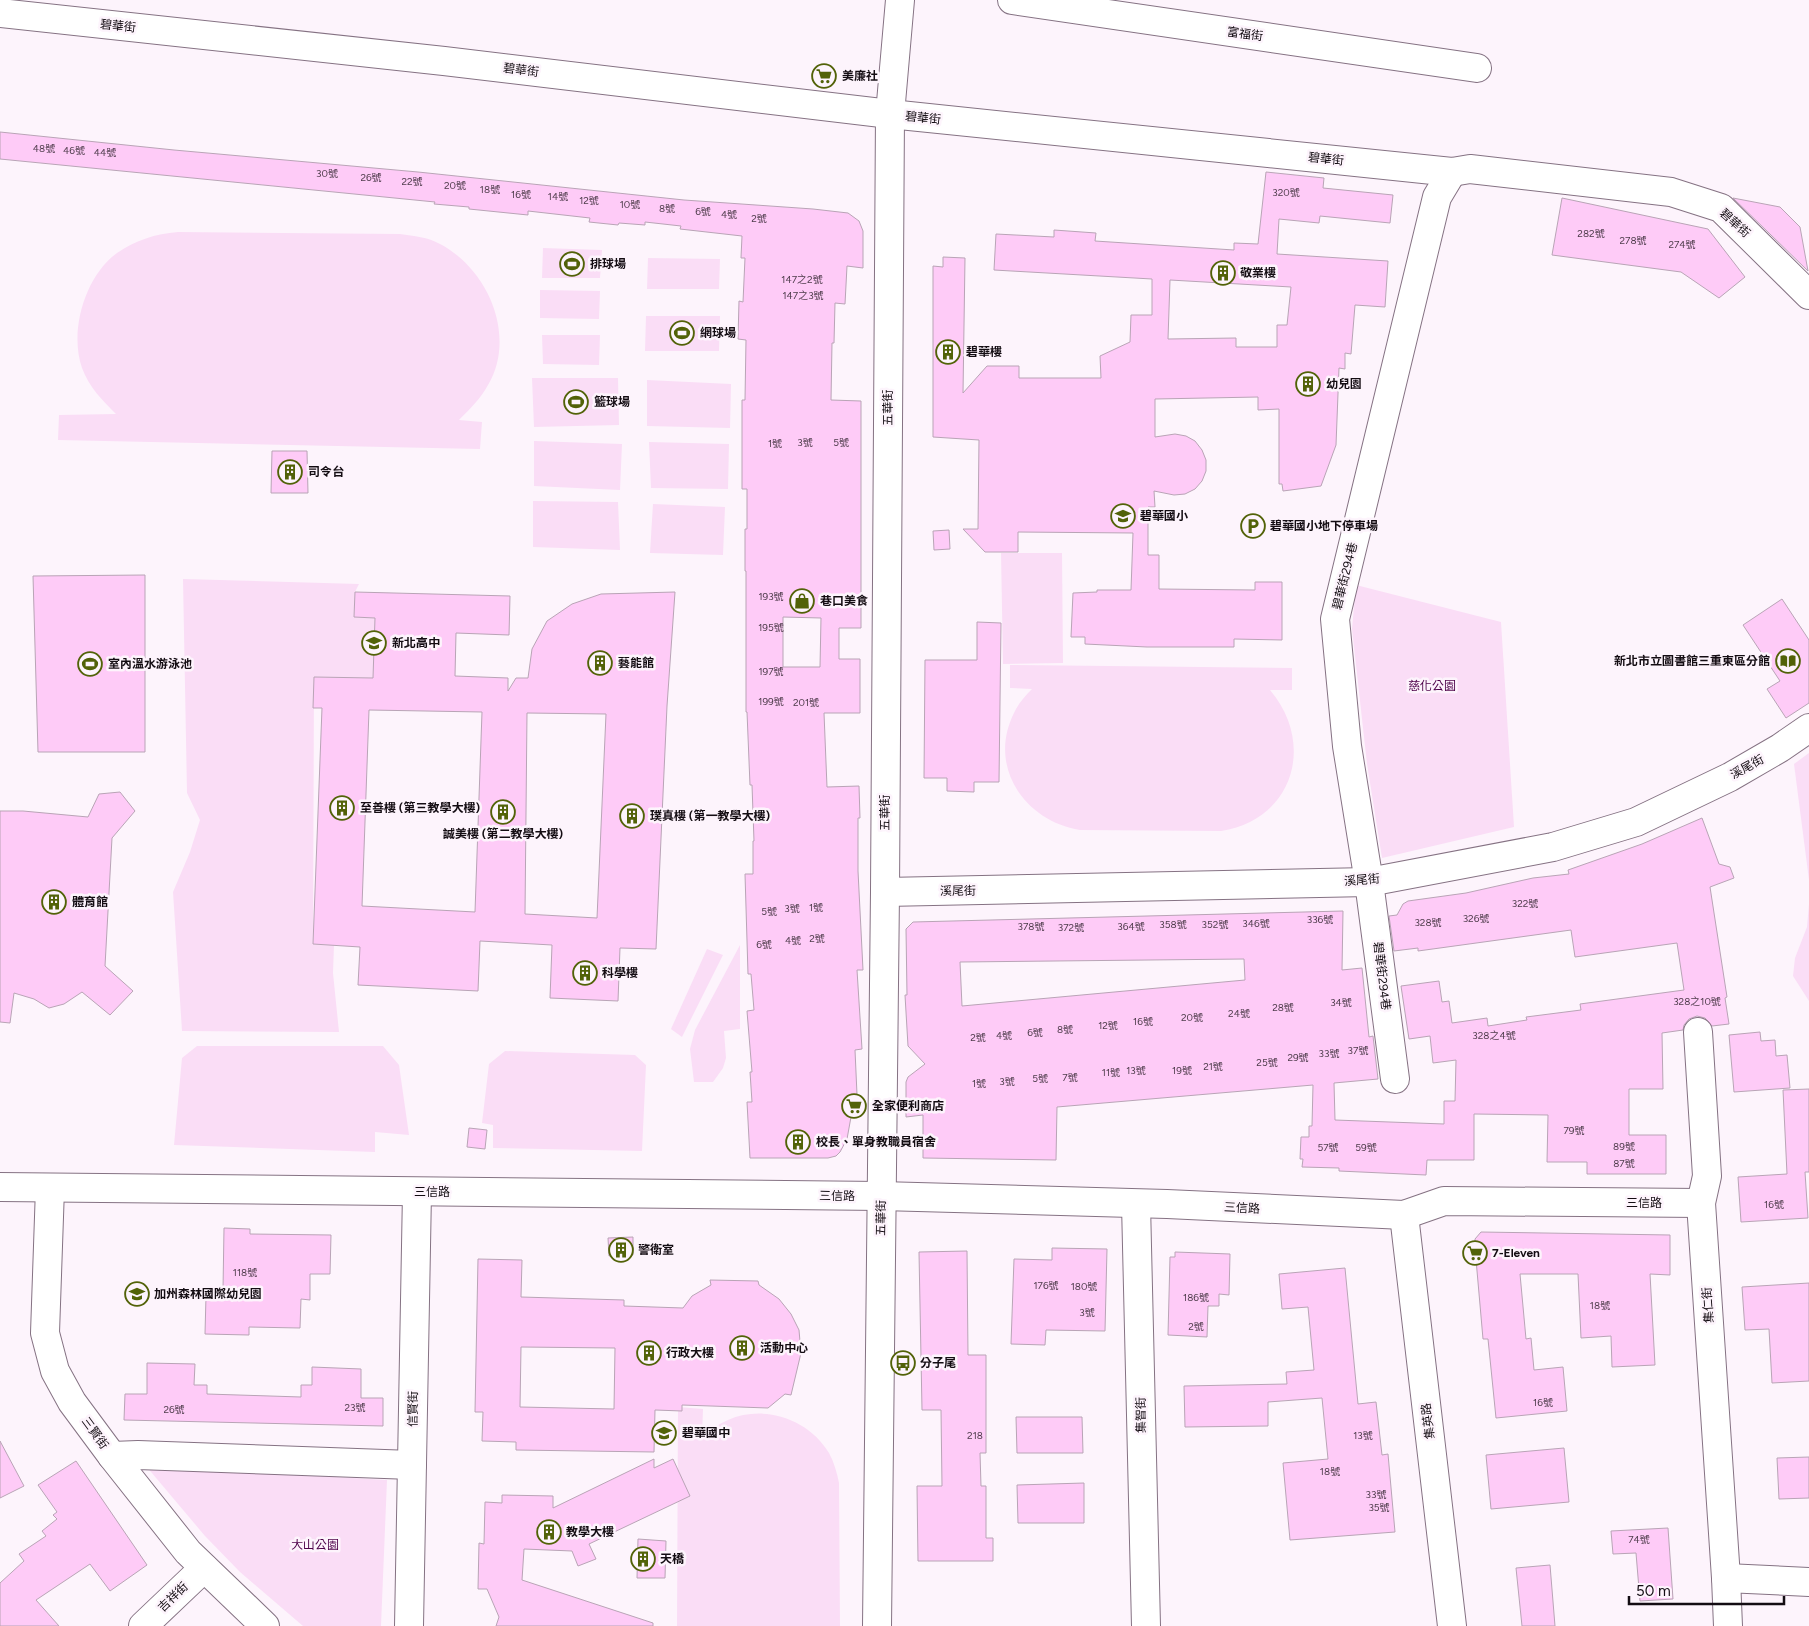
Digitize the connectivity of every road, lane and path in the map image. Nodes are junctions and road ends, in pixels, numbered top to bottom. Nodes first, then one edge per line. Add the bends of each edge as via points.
1 (900, 0) edge
2 (1012, 0) edge
3 (0, 12) edge
4 (1478, 68) dead end
5 (890, 114) junction
6 (1452, 172) junction
7 (1809, 295) edge
8 (1809, 728) edge
9 (1369, 882) junction
10 (885, 892) junction
11 (1698, 1032) dead end
12 (1395, 1080) dead end
13 (0, 1187) edge
14 (50, 1188) junction
15 (417, 1192) junction
16 (881, 1196) junction
17 (1701, 1203) junction
18 (1136, 1204) junction
19 (1404, 1215) junction
20 (112, 1456) junction
21 (412, 1465) junction
22 (204, 1568) junction
23 (1726, 1578) junction
24 (1809, 1582) edge
25 (143, 1626) edge
26 (265, 1626) edge
27 (409, 1626) edge
28 (877, 1626) edge
29 (1146, 1626) edge
30 (1452, 1626) edge
31 (1728, 1626) edge

1 - 5 street, 五華街
2 - 4 street, 富福街
3 - 5 street, 碧華街
5 - 6 street, 碧華街
5 - 10 street, 五華街
6 - 7 street, 碧華街 via 1470,168 1671,192 1721,208
6 - 9 street, 碧華街294巷 via 1437,197 1335,619 1347,746
8 - 9 street, 溪尾街 via 1730,777 1636,822 1553,847
9 - 10 street, 溪尾街
9 - 12 street, 碧華街294巷
10 - 16 street, 五華街
11 - 17 street, 集仁街 via 1707,1176
13 - 14 street, 三信路
14 - 15 street, 三信路
14 - 20 street, 三賢街 via 45,1333 55,1371 72,1402
15 - 16 street, 三信路
15 - 21 street, 信賢街
16 - 18 street, 三信路
16 - 28 street, 五華街
17 - 19 street, 三信路 via 1444,1201
17 - 23 street, 集仁街
18 - 19 street, 三信路
18 - 29 street, 集智街
19 - 30 street, 集英路
20 - 21 street
20 - 22 street, 三賢街
21 - 27 street, 信賢街
22 - 25 street, 吉祥街
22 - 26 street, 三賢街
23 - 24 street
23 - 31 street

